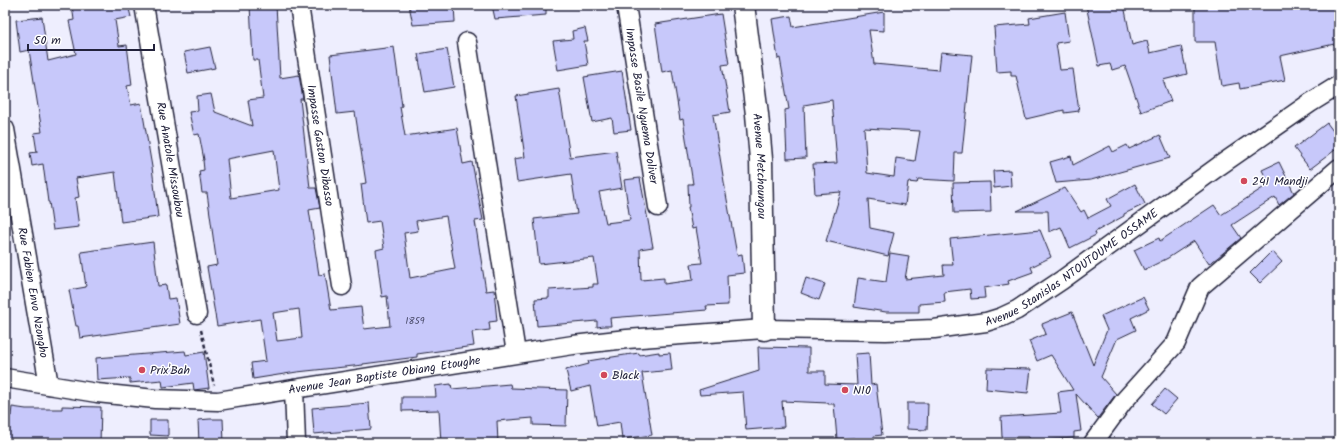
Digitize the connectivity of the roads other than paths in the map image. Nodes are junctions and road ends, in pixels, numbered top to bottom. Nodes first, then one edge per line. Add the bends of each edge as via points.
1 (144, 5) edge
2 (299, 5) edge
3 (626, 5) edge
4 (747, 6) edge
5 (468, 42) dead end
6 (1339, 85) edge
7 (5, 129) edge
8 (1339, 168) edge
9 (658, 207) dead end
10 (342, 286) dead end
11 (197, 314) road end
12 (764, 329) junction
13 (516, 353) junction
14 (5, 378) edge
15 (49, 385) junction
16 (294, 389) junction
17 (296, 443) edge
18 (1093, 443) edge

1 - 11 street, Rue Anatole Missoubou
2 - 10 street, Impasse Gaston Dibasso
3 - 9 street, Impasse Basile Nguema Doliver
4 - 12 main road, Avenue Metchoungou via 761,159
5 - 13 street
6 - 12 street, Avenue Stanislas NTOUTOUME OSSAME via 1219,166 1062,280 1002,318 954,327 911,330
7 - 15 street, Rue Fabien Envo Nzongho
8 - 18 street via 1200,286 1176,343 1123,402
12 - 13 street, Avenue Jean Baptiste Obiang Etoughe via 628,339
13 - 16 street, Avenue Jean Baptiste Obiang Etoughe
14 - 15 street, Avenue Jean Baptiste Obiang Etoughe
15 - 16 street, Avenue Jean Baptiste Obiang Etoughe via 155,399 218,401
16 - 17 street

